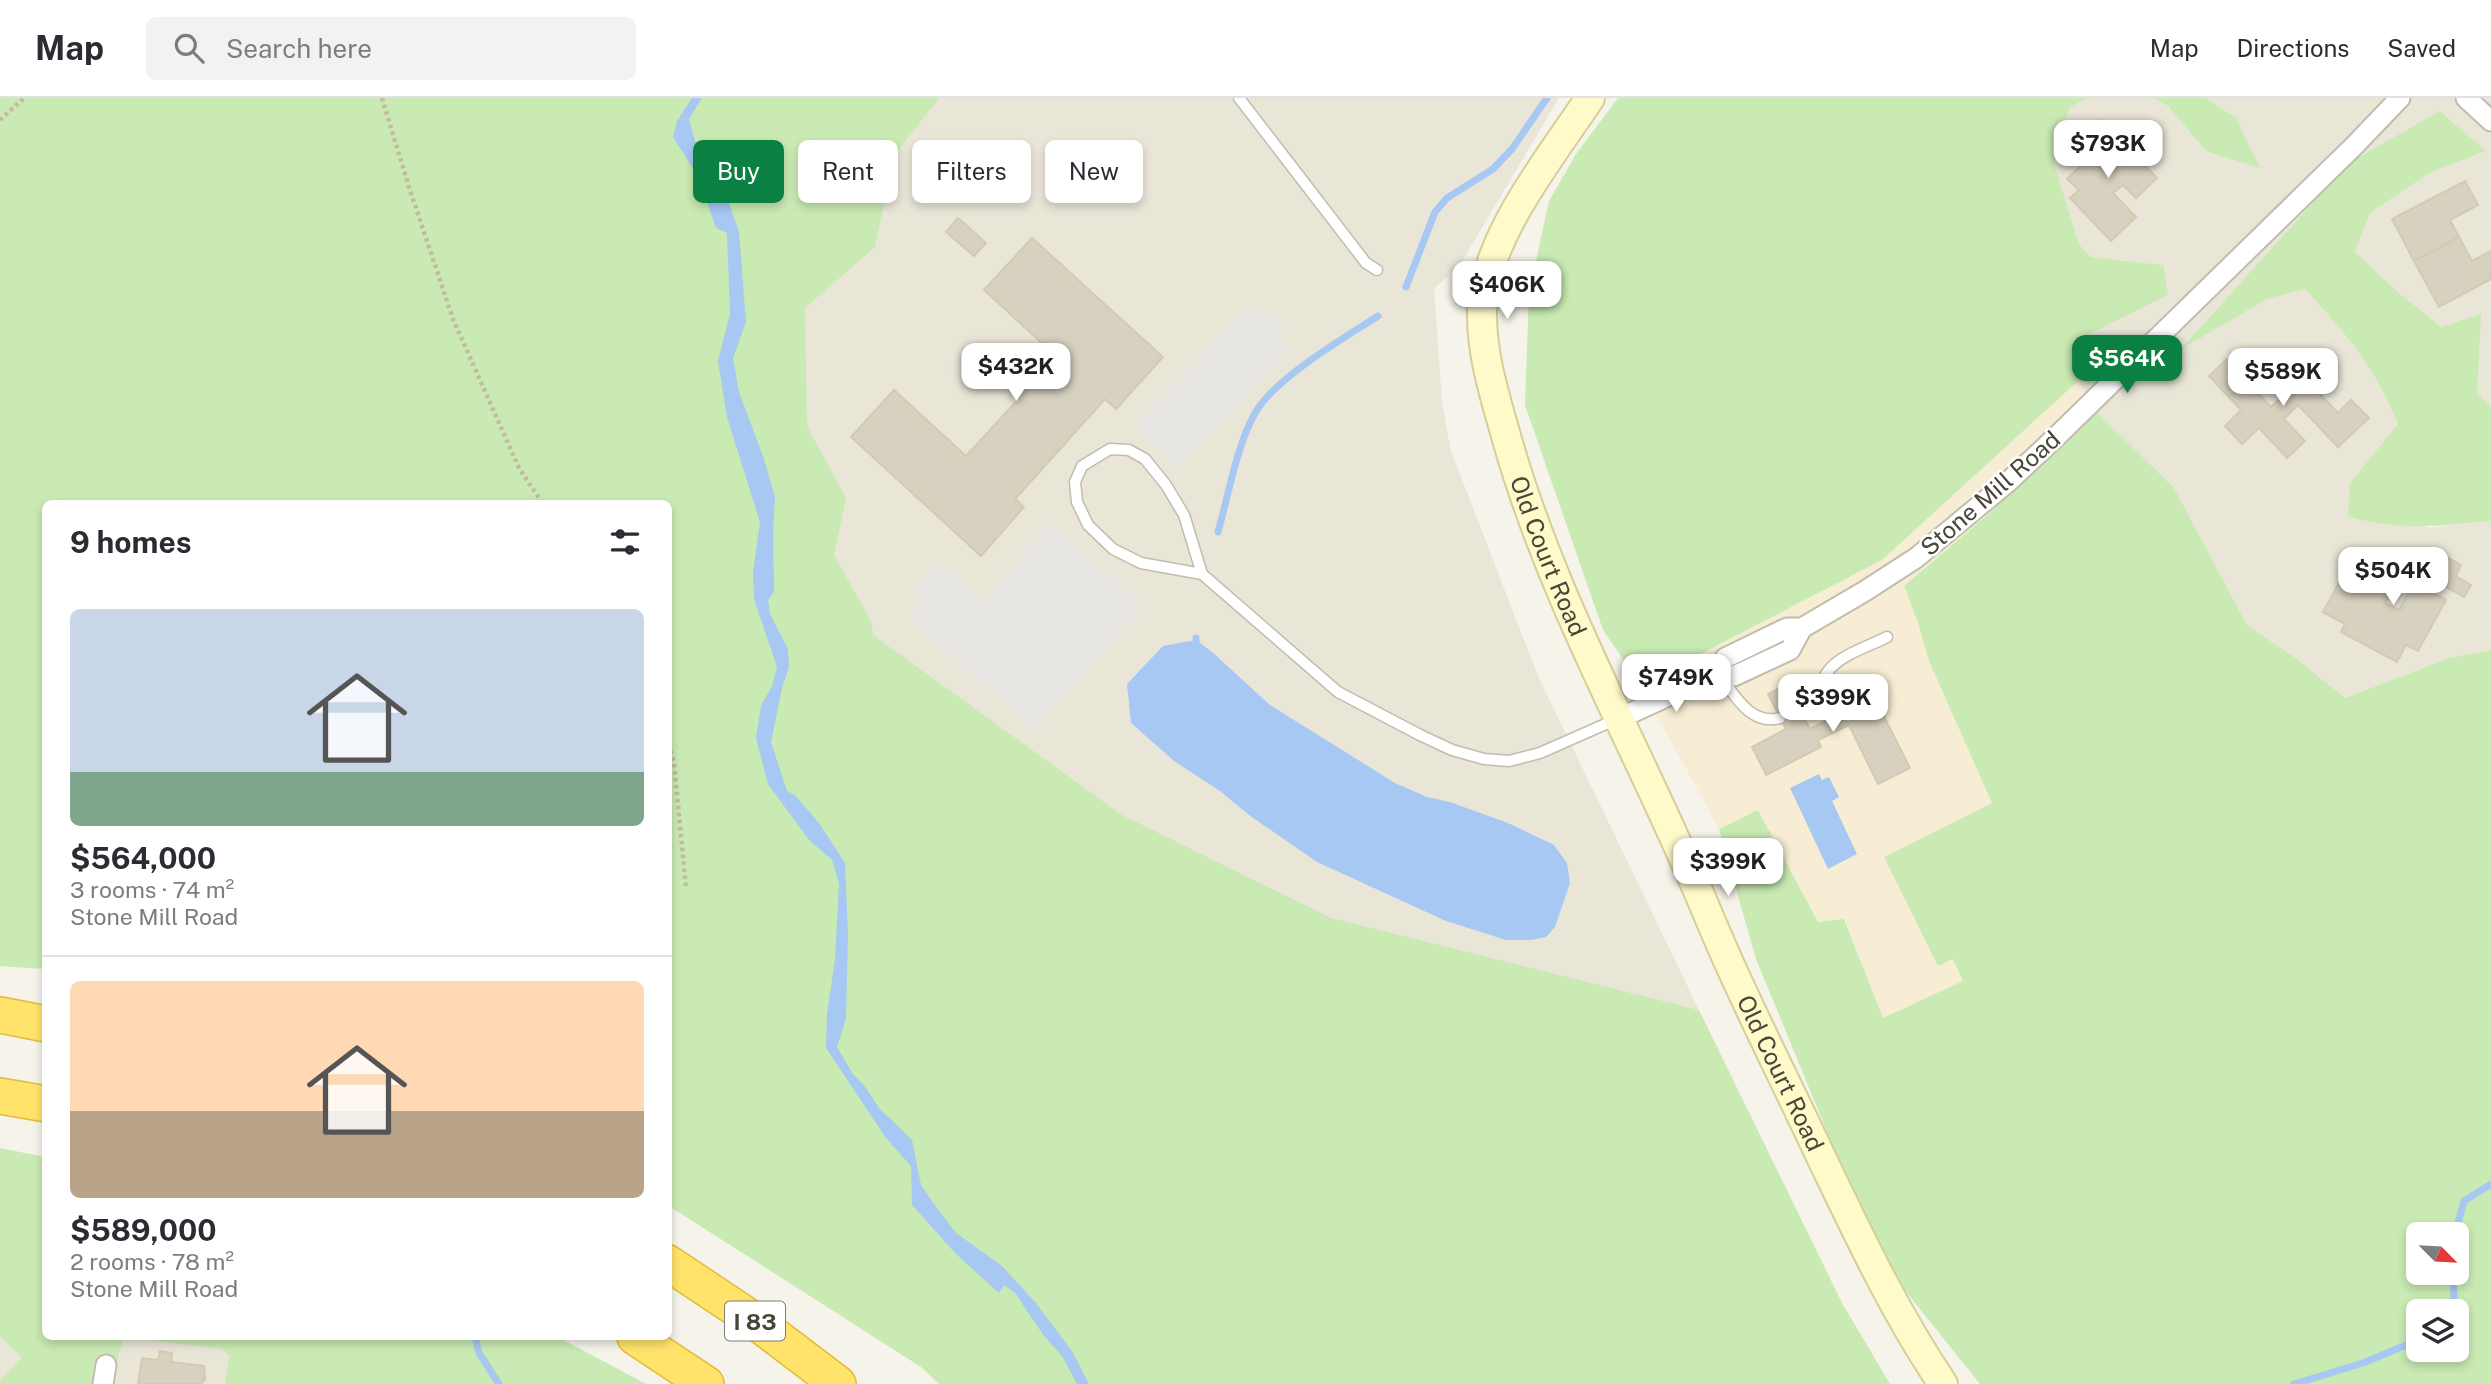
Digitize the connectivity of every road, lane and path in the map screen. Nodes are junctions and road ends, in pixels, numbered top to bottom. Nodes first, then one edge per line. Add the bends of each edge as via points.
1 (24, 98) edge
2 (382, 98) edge
3 (1239, 98) edge
4 (1590, 98) edge
5 (2400, 98) edge
6 (2466, 98) edge
7 (0, 120) edge
8 (2491, 121) edge
9 (1377, 271) dead end
10 (540, 500) edge
11 (1202, 574) junction
12 (1888, 637) dead end
13 (1718, 673) junction
14 (1799, 708) dead end
15 (1780, 718) dead end
16 (1618, 719) junction
17 (672, 756) edge
18 (686, 887) dead end
19 (0, 1016) edge
20 (42, 1023) edge
21 (0, 1096) edge
22 (42, 1103) edge
23 (672, 1267) edge
24 (640, 1340) edge
25 (706, 1384) edge
26 (838, 1384) edge
27 (1943, 1384) edge

1 - 7 path
2 - 10 path via 453,319 519,468
3 - 9 lane via 1366,263
4 - 16 main road, Old Court Road via 1506,228 1489,270 1482,312 1490,374 1519,482 1567,608
5 - 13 street, Stone Mill Road via 2008,482 1916,558 1802,628 1787,628 1725,658
6 - 8 street
11 - 11 lane via 1141,563 1113,549 1088,525 1077,502 1075,482 1082,466 1110,449 1129,450 1145,459 1184,515
11 - 16 lane via 1338,692 1452,750 1509,761 1540,753
12 - 14 lane via 1841,660 1828,671 1816,697
13 - 15 lane via 1745,709 1755,716
13 - 16 street, Stone Mill Road
16 - 27 main road, Old Court Road via 1876,1272
17 - 18 path
19 - 20 highway
21 - 22 highway
23 - 26 highway, I 83 via 755,1321
24 - 25 highway

